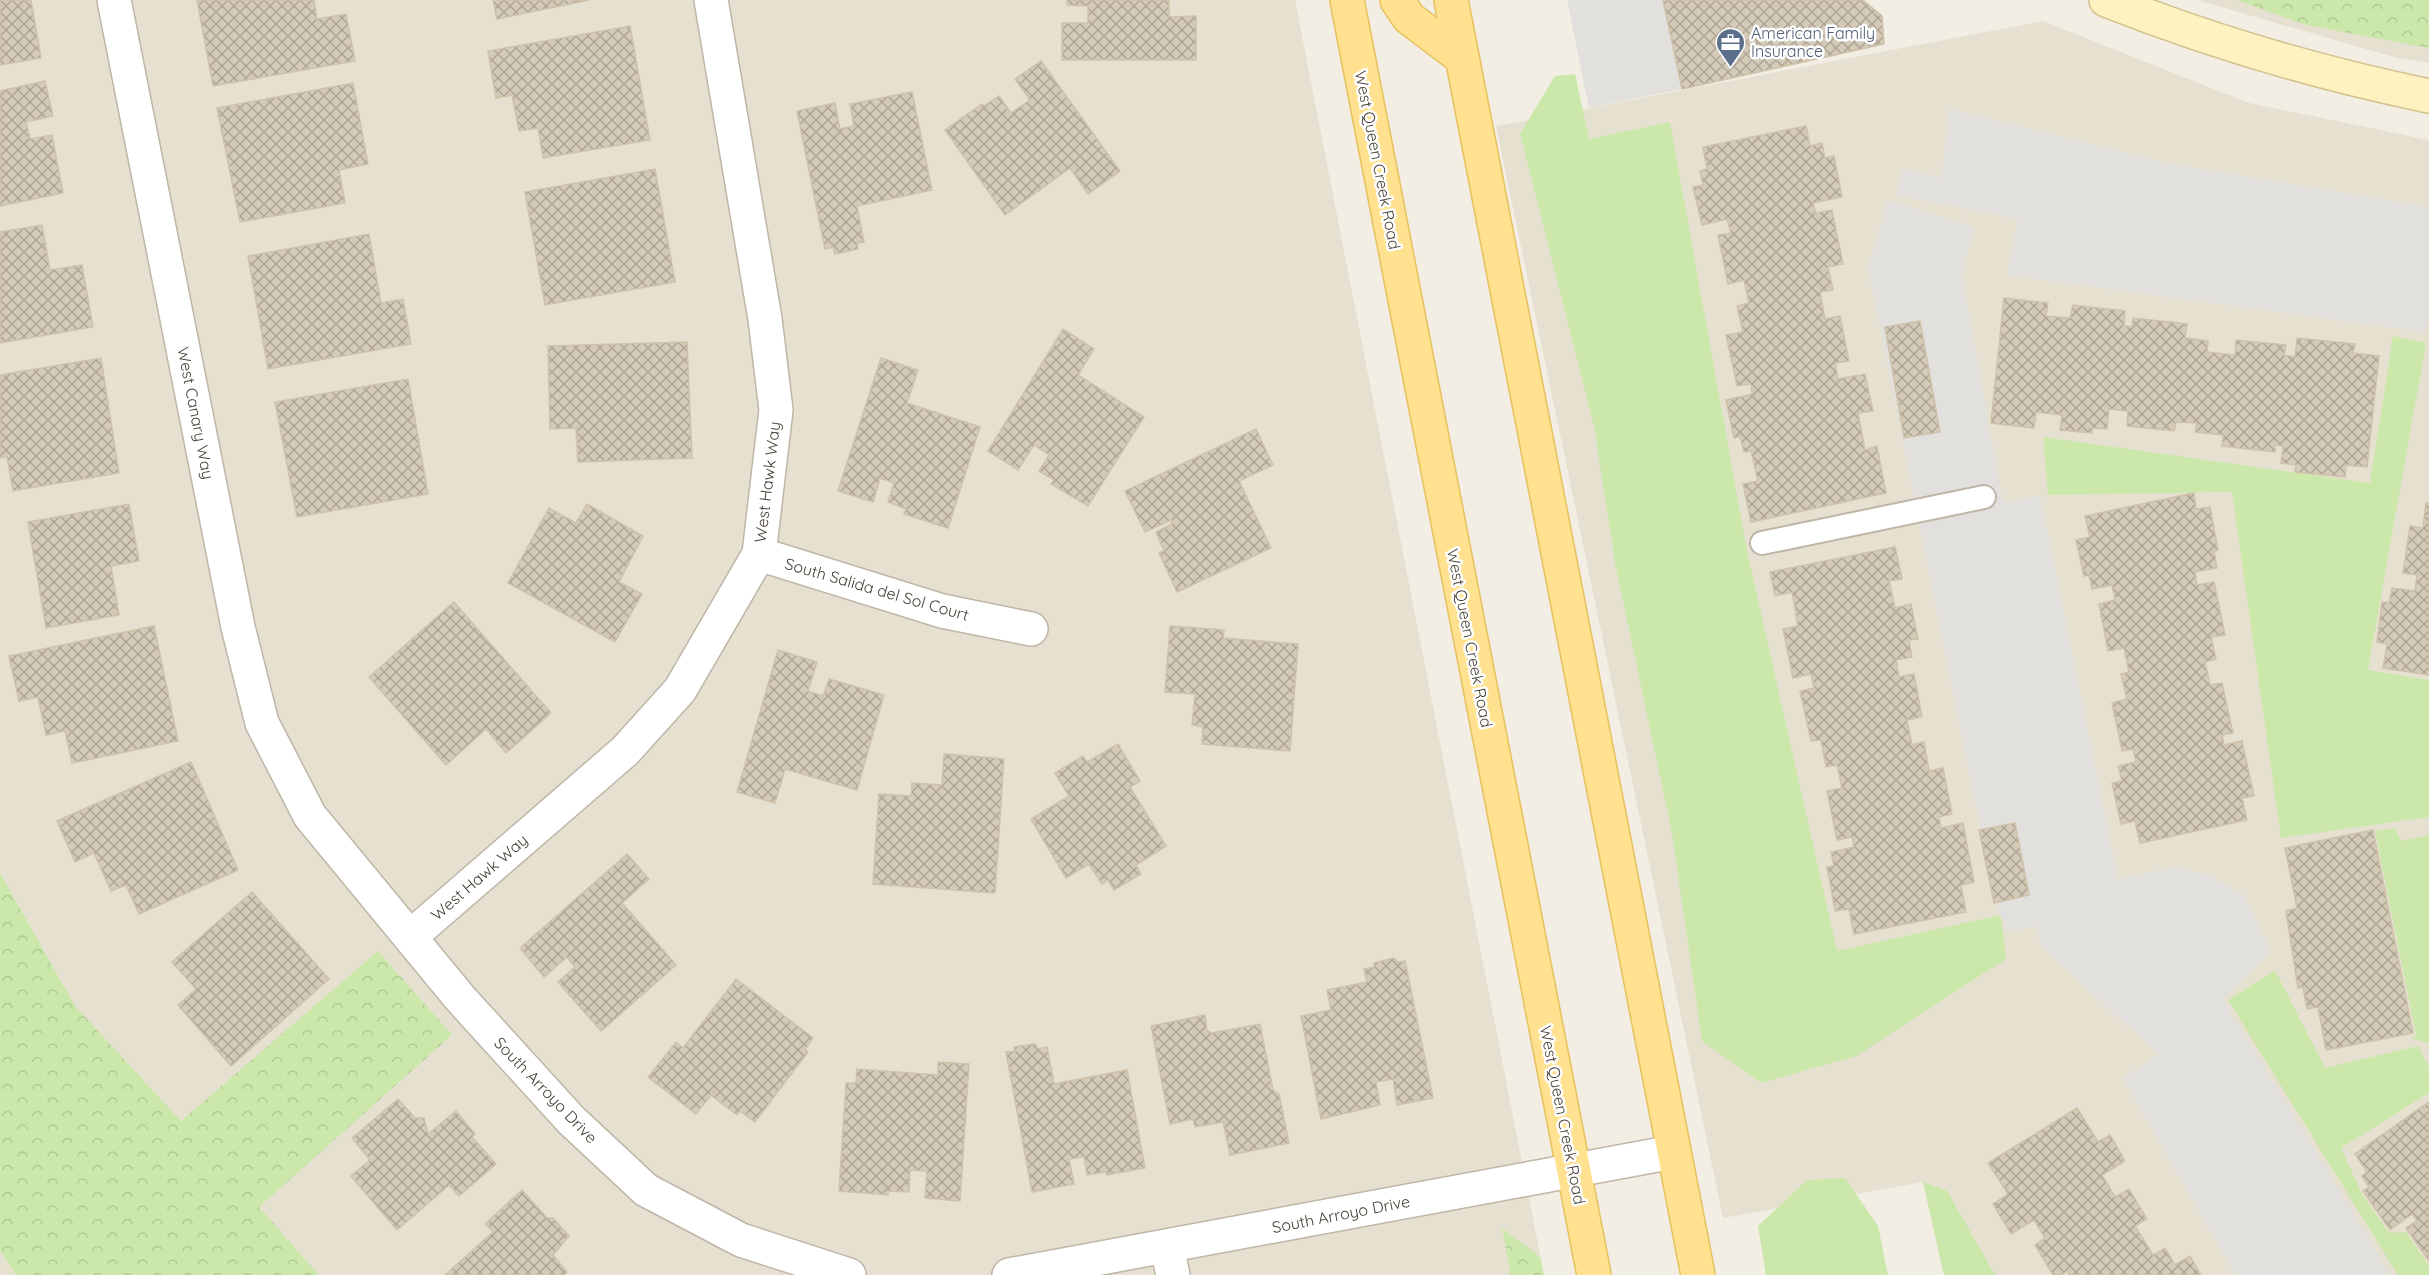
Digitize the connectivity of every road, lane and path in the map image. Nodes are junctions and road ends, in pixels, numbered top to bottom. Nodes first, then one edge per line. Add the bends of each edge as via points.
1 (114, 0) edge
2 (711, 0) edge
3 (1347, 0) edge
4 (1397, 0) edge
5 (1451, 0) edge
6 (2106, 0) edge
7 (1462, 58) junction
8 (2429, 96) edge
9 (1984, 497) dead end
10 (1762, 543) dead end
11 (759, 554) junction
12 (1031, 629) dead end
13 (310, 816) joint
14 (410, 937) junction
15 (1673, 1152) junction
16 (1574, 1171) junction
17 (1170, 1261) edge
18 (849, 1275) edge
19 (1009, 1275) edge
20 (1594, 1275) edge
21 (1698, 1275) edge

1 - 13 street, West Canary Way via 238,627 262,723
2 - 11 street, West Hawk Way via 765,319 776,410
3 - 16 main road, West Queen Creek Road
4 - 7 main road via 1409,18
5 - 7 main road
6 - 8 street via 2185,31 2272,58
7 - 15 main road
9 - 10 lane
11 - 12 street, South Salida del Sol Court via 942,611
11 - 14 street, West Hawk Way via 680,690 625,751
13 - 14 street, South Arroyo Drive
14 - 18 street, South Arroyo Drive via 571,1120 646,1190 741,1240
15 - 16 street, South Arroyo Drive
15 - 21 main road
16 - 17 street, South Arroyo Drive
16 - 20 main road, West Queen Creek Road
17 - 19 street, South Arroyo Drive

